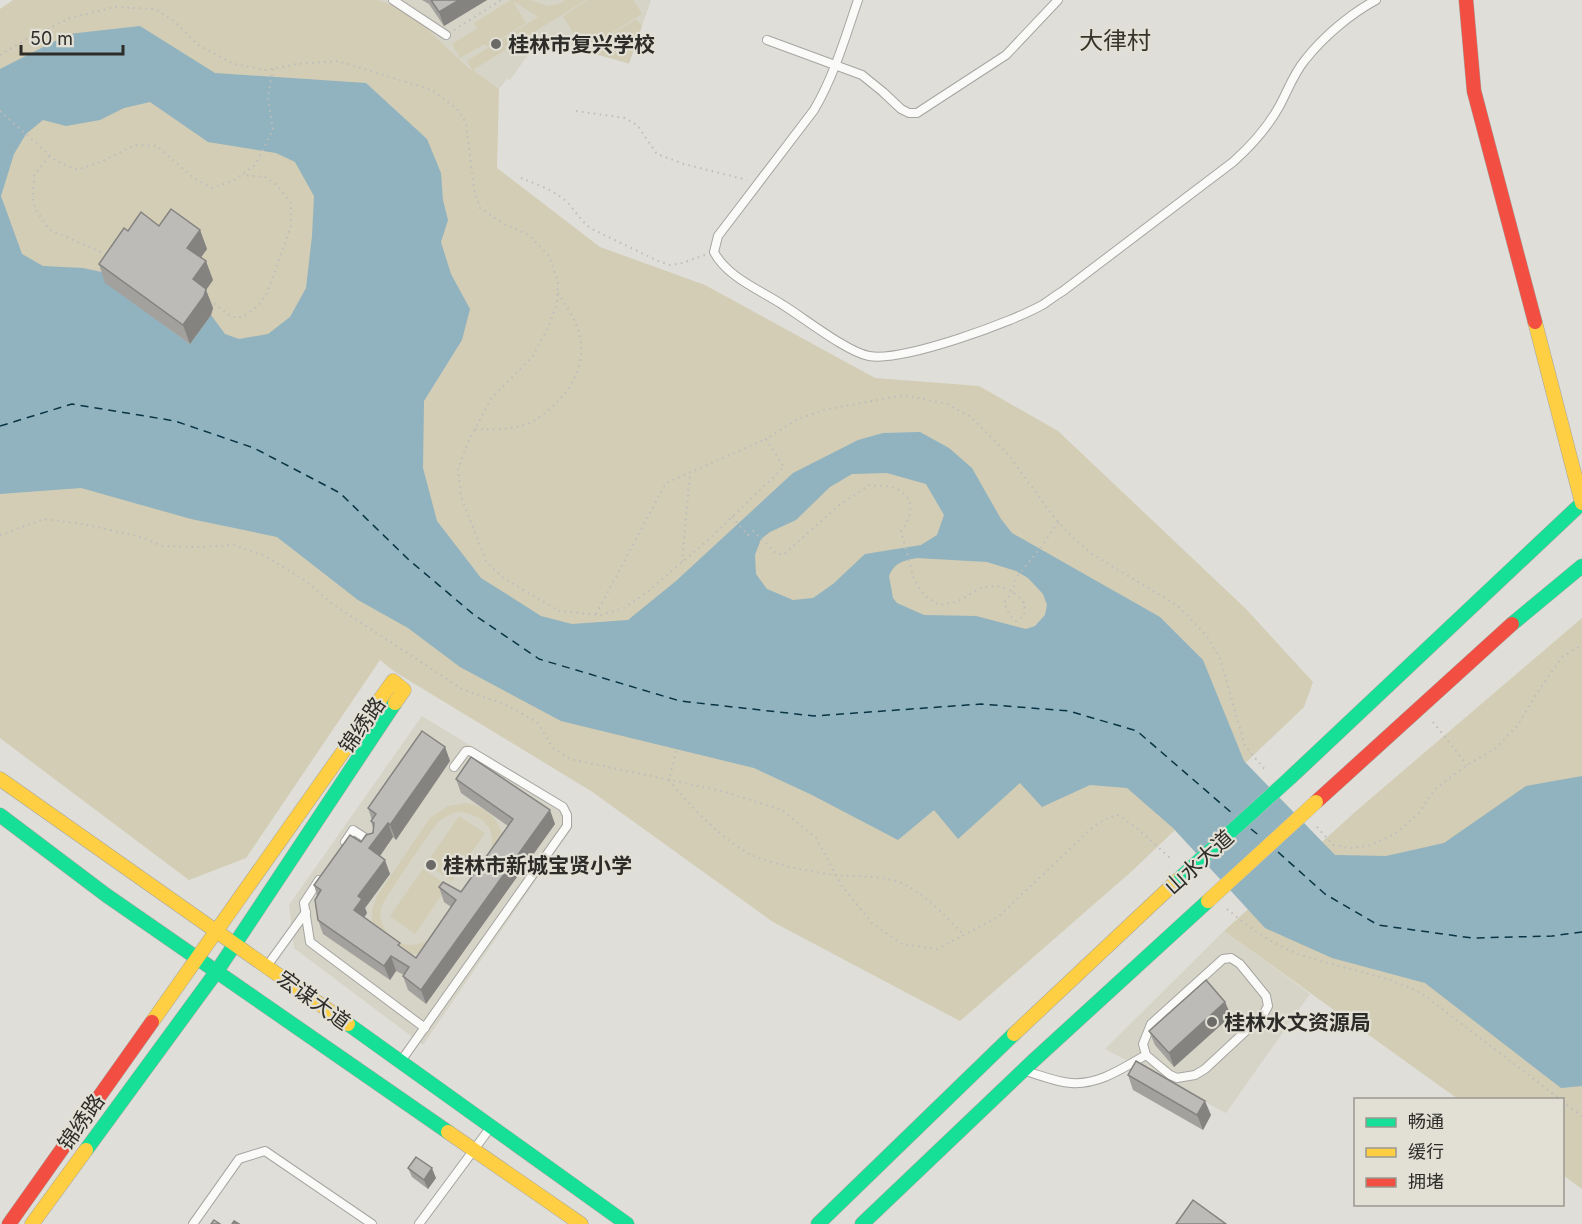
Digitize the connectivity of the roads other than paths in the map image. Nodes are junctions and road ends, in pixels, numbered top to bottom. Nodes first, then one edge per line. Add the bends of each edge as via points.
1 (393, 0) edge
2 (858, 0) edge
3 (1058, 0) edge
4 (1376, 0) edge
5 (1466, 0) edge
6 (446, 35) road end
7 (767, 40) dead end
8 (836, 66) junction
9 (1582, 503) edge
10 (1582, 566) edge
11 (454, 767) dead end
12 (0, 779) edge
13 (0, 815) edge
14 (373, 843) edge
15 (341, 849) edge
16 (322, 876) edge
17 (306, 912) junction
18 (217, 930) junction
19 (236, 944) junction
20 (197, 957) junction
21 (267, 966) junction
22 (217, 971) junction
23 (425, 1028) junction
24 (1146, 1055) junction
25 (400, 1062) junction
26 (1023, 1071) junction
27 (491, 1126) junction
28 (474, 1149) junction
29 (9, 1224) edge
30 (32, 1224) edge
31 (193, 1224) edge
32 (372, 1224) edge
33 (419, 1224) edge
34 (581, 1224) edge
35 (627, 1224) edge
36 (818, 1224) edge
37 (862, 1224) edge

1 - 6 lane
2 - 8 lane
3 - 8 lane via 1006,55 917,113 901,109 861,75
4 - 8 lane via 1336,29 1304,60 1251,146 1087,273 1044,304 1019,316 935,346 886,356 869,356 847,348 722,265 714,252 718,236 814,110
5 - 9 main road via 1474,91
7 - 8 lane
9 - 36 main road, 山水大道, bridge via 1010,1037
10 - 26 main road, 山水大道, bridge via 1532,606
11 - 23 lane via 470,751 561,806 567,823
12 - 18 main road, 宏谋大道
13 - 20 main road, 宏谋大道
14 - 15 lane via 353,830
16 - 17 lane via 304,903
17 - 21 lane
17 - 23 lane via 310,942
18 - 19 main road, 宏谋大道
18 - 19 main road, 锦绣路 via 393,681 404,690
18 - 20 main road, 锦绣路
19 - 21 main road, 宏谋大道
19 - 22 main road, 锦绣路
20 - 22 main road, 宏谋大道
20 - 29 main road, 锦绣路
21 - 25 main road, 宏谋大道
22 - 28 main road, 宏谋大道
22 - 30 main road, 锦绣路
23 - 25 lane
24 - 24 lane via 1176,1078 1195,1075 1263,1015 1268,1006 1266,997 1240,964 1231,958 1223,959 1151,1024 1143,1044
24 - 26 lane via 1102,1079 1086,1083 1069,1083
25 - 27 main road, 宏谋大道
26 - 37 main road, 山水大道
27 - 28 lane
27 - 35 main road, 宏谋大道
28 - 33 lane
28 - 34 main road, 宏谋大道
31 - 32 lane via 239,1159 265,1150

